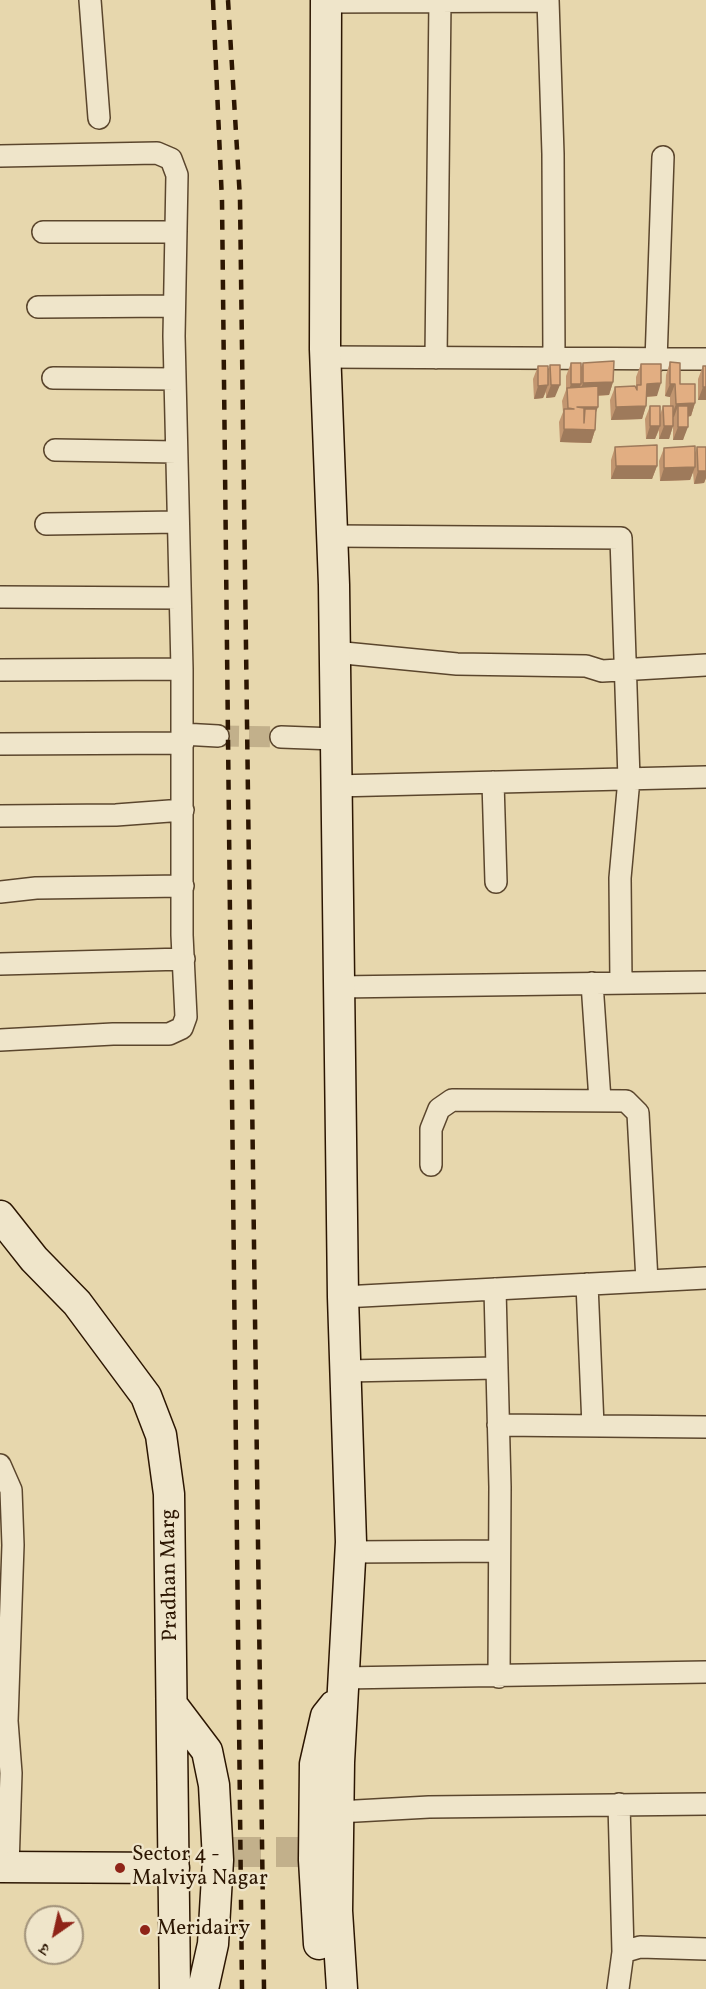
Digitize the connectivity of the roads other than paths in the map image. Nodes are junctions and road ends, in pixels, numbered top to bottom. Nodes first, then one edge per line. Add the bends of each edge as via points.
1 (90, 0) edge
2 (440, 0) edge
3 (548, 0) edge
4 (326, 1) edge
5 (99, 118) dead end
6 (0, 156) edge
7 (663, 157) dead end
8 (43, 232) dead end
9 (176, 232) junction
10 (174, 306) junction
11 (38, 307) dead end
12 (326, 357) junction
13 (436, 358) junction
14 (554, 358) junction
15 (706, 359) edge
16 (656, 361) junction
17 (53, 378) dead end
18 (175, 379) junction
19 (55, 450) dead end
20 (176, 452) junction
21 (178, 522) junction
22 (46, 524) dead end
23 (332, 536) junction
24 (0, 597) edge
25 (180, 598) junction
26 (334, 652) junction
27 (706, 665) edge
28 (625, 668) junction
29 (182, 669) junction
30 (0, 670) edge
31 (218, 736) tunnel mouth
32 (281, 737) tunnel mouth
33 (182, 738) junction
34 (335, 739) junction
35 (0, 744) edge
36 (706, 777) edge
37 (629, 778) junction
38 (494, 782) junction
39 (335, 786) junction
40 (183, 810) junction
41 (0, 816) edge
42 (495, 882) dead end
43 (183, 886) junction
44 (0, 892) edge
45 (184, 959) junction
46 (0, 964) edge
47 (706, 982) edge
48 (592, 983) junction
49 (621, 983) junction
50 (338, 987) junction
51 (0, 1040) edge
52 (600, 1100) junction
53 (431, 1165) dead end
54 (0, 1216) edge
55 (706, 1278) edge
56 (647, 1281) junction
57 (587, 1284) junction
58 (495, 1289) junction
59 (343, 1297) junction
60 (497, 1368) junction
61 (346, 1371) junction
62 (498, 1425) junction
63 (593, 1426) junction
64 (706, 1427) edge
65 (0, 1465) edge
66 (500, 1551) junction
67 (350, 1552) junction
68 (6, 1563) edge
69 (706, 1672) edge
70 (499, 1677) junction
71 (4, 1683) edge
72 (342, 1690) junction
73 (173, 1706) junction
74 (619, 1804) junction
75 (706, 1804) edge
76 (339, 1812) junction
77 (4, 1867) edge
78 (174, 1868) junction
79 (706, 1949) edge
80 (623, 1952) junction
81 (175, 1989) edge
82 (203, 1989) edge
83 (322, 1989) edge
84 (342, 1989) edge
85 (618, 1989) edge

1 - 5 street
2 - 3 street
2 - 4 street
2 - 13 street
3 - 14 street
4 - 12 street
6 - 9 street via 157,153 171,159 177,175
7 - 16 street
8 - 9 street
9 - 10 street
10 - 11 street
10 - 18 street
12 - 13 street
12 - 23 street
13 - 14 street
14 - 16 street
15 - 16 street
17 - 18 street
18 - 20 street
19 - 20 street
20 - 21 street
21 - 22 street
21 - 25 street
23 - 26 street
23 - 28 street via 621,537
24 - 25 street
25 - 29 street
26 - 28 street via 457,664 586,666 602,671
26 - 34 street
27 - 28 street
28 - 37 street
29 - 30 street
29 - 33 street
31 - 33 street
32 - 34 street
33 - 35 street
33 - 40 street
34 - 39 street
36 - 37 street
37 - 38 street
37 - 49 street via 620,878
38 - 39 street
38 - 42 street
39 - 50 street
40 - 41 street
40 - 43 street
43 - 44 street
43 - 45 street
45 - 46 street
45 - 51 street via 186,1017 182,1028 169,1034
47 - 49 street
48 - 49 street
48 - 50 street
48 - 52 street
50 - 59 street
52 - 53 street via 453,1100 439,1109 431,1129
52 - 56 street via 626,1101 638,1113
54 - 73 street, Pradhan Marg via 34,1259 77,1303 146,1396 161,1435 170,1494
55 - 56 street
56 - 57 street
57 - 58 street
57 - 63 street
58 - 59 street
58 - 60 street
59 - 61 street
60 - 61 street
60 - 62 street
61 - 67 street
62 - 63 street
62 - 66 street
63 - 64 street
65 - 68 street via 11,1490
66 - 67 street
66 - 70 street
67 - 72 street
68 - 71 street
69 - 70 street
70 - 72 street
71 - 77 street via 11,1773
72 - 76 street
72 - 83 street via 326,1716 315,1764 307,1852
73 - 78 street, Pradhan Marg
73 - 82 street via 207,1751 224,1852 213,1944
74 - 75 street
74 - 76 street
74 - 80 street
76 - 84 street via 337,1911
77 - 78 street
78 - 81 street, Pradhan Marg
79 - 80 street via 640,1947
80 - 85 street

